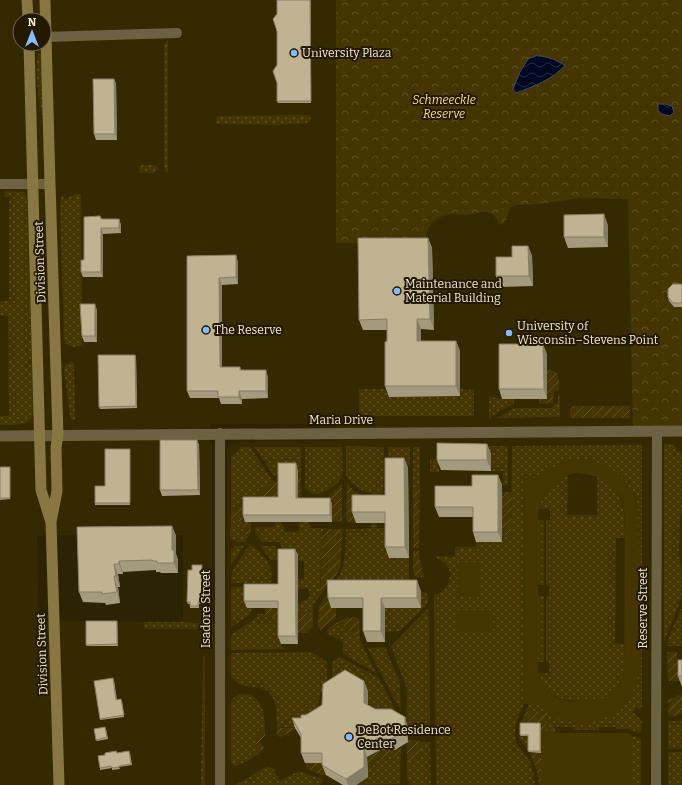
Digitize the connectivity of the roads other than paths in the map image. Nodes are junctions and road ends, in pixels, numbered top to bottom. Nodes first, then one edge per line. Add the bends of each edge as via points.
1 (27, 0) edge
2 (46, 0) edge
3 (28, 12) edge
4 (46, 12) edge
5 (177, 33) dead end
6 (52, 37) edge
7 (29, 52) edge
8 (46, 52) edge
9 (0, 184) edge
10 (33, 184) junction
11 (50, 184) junction
12 (682, 430) edge
13 (657, 431) junction
14 (220, 434) junction
15 (58, 435) junction
16 (0, 436) edge
17 (40, 436) junction
18 (51, 522) junction
19 (59, 785) edge
20 (220, 785) edge
21 (656, 785) edge

1 - 3 main road
2 - 4 main road, Division Street
5 - 6 street
7 - 10 main road, Division Street
8 - 11 main road, Division Street
9 - 10 street
10 - 11 street
10 - 17 main road, Division Street
11 - 15 main road, Division Street
12 - 13 street, Maria Drive
13 - 14 street, Maria Drive
13 - 21 street, Reserve Street
14 - 15 street, Maria Drive
14 - 20 street, Isadore Street
15 - 17 street, Maria Drive
15 - 18 main road, Division Street via 57,491
16 - 17 street, Maria Drive
17 - 18 main road, Division Street via 41,490
18 - 19 main road, Division Street

